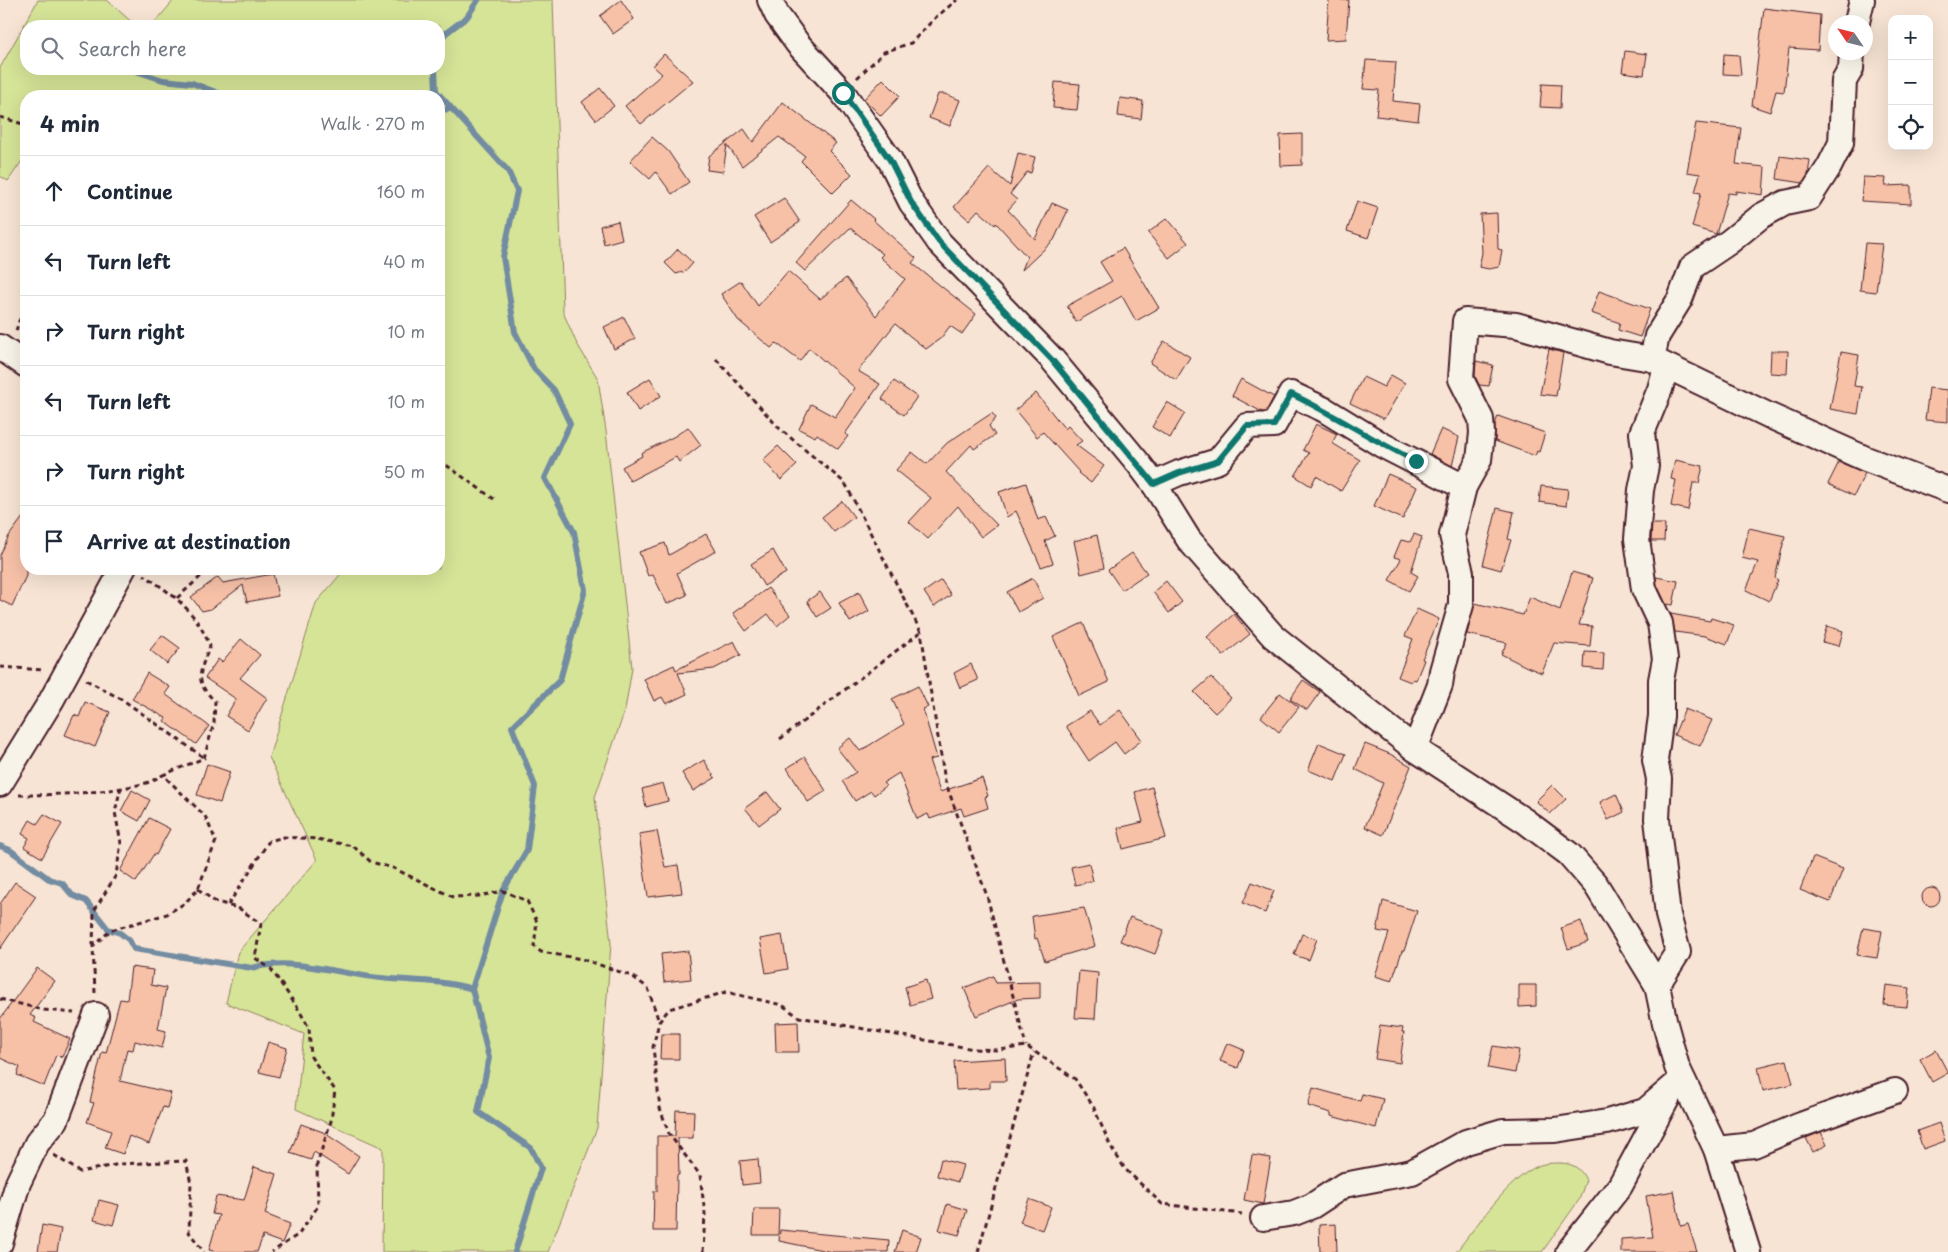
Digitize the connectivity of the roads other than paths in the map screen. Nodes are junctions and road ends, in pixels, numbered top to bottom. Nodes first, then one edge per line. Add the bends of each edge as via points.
1 (770, 0) edge
2 (1862, 0) edge
3 (1859, 15) edge
4 (1852, 60) edge
5 (0, 347) edge
6 (20, 361) edge
7 (1659, 363) junction
8 (1154, 484) junction
9 (1464, 487) junction
10 (1948, 490) edge
11 (128, 575) edge
12 (1415, 749) junction
13 (5, 789) edge
14 (1657, 985) junction
15 (96, 1015) road end
16 (1675, 1076) junction
17 (1895, 1091) dead end
18 (1716, 1149) junction
19 (1262, 1218) road end
20 (0, 1243) edge
21 (1568, 1252) edge
22 (1748, 1252) edge

1 - 8 street via 798,44 843,93 890,160 911,202 939,242 1052,360
2 - 3 street
4 - 7 street via 1851,69 1844,81 1841,143 1830,167 1809,198 1785,203 1761,216 1692,267 1680,299 1657,336
5 - 6 street
7 - 9 street via 1516,325 1466,321 1461,379 1481,419 1482,433 1479,460
7 - 10 street via 1866,459
7 - 14 street via 1660,389 1642,433 1646,466 1637,539 1644,589 1660,623 1665,659 1655,760 1659,779 1657,819 1668,915 1678,952
8 - 9 street via 1218,461 1247,426 1274,425 1291,394
8 - 12 street via 1189,540 1273,636
9 - 12 street via 1452,535 1461,573 1460,605 1440,685
11 - 13 street via 66,671
12 - 14 street via 1569,854 1596,885
14 - 16 street
15 - 20 street via 56,1120 37,1144 18,1183
16 - 18 street
16 - 19 street via 1645,1111 1607,1122 1555,1130 1503,1131 1466,1142 1412,1172 1344,1185 1312,1206 1294,1213
16 - 21 street via 1620,1186
17 - 18 street via 1754,1145
18 - 22 street

